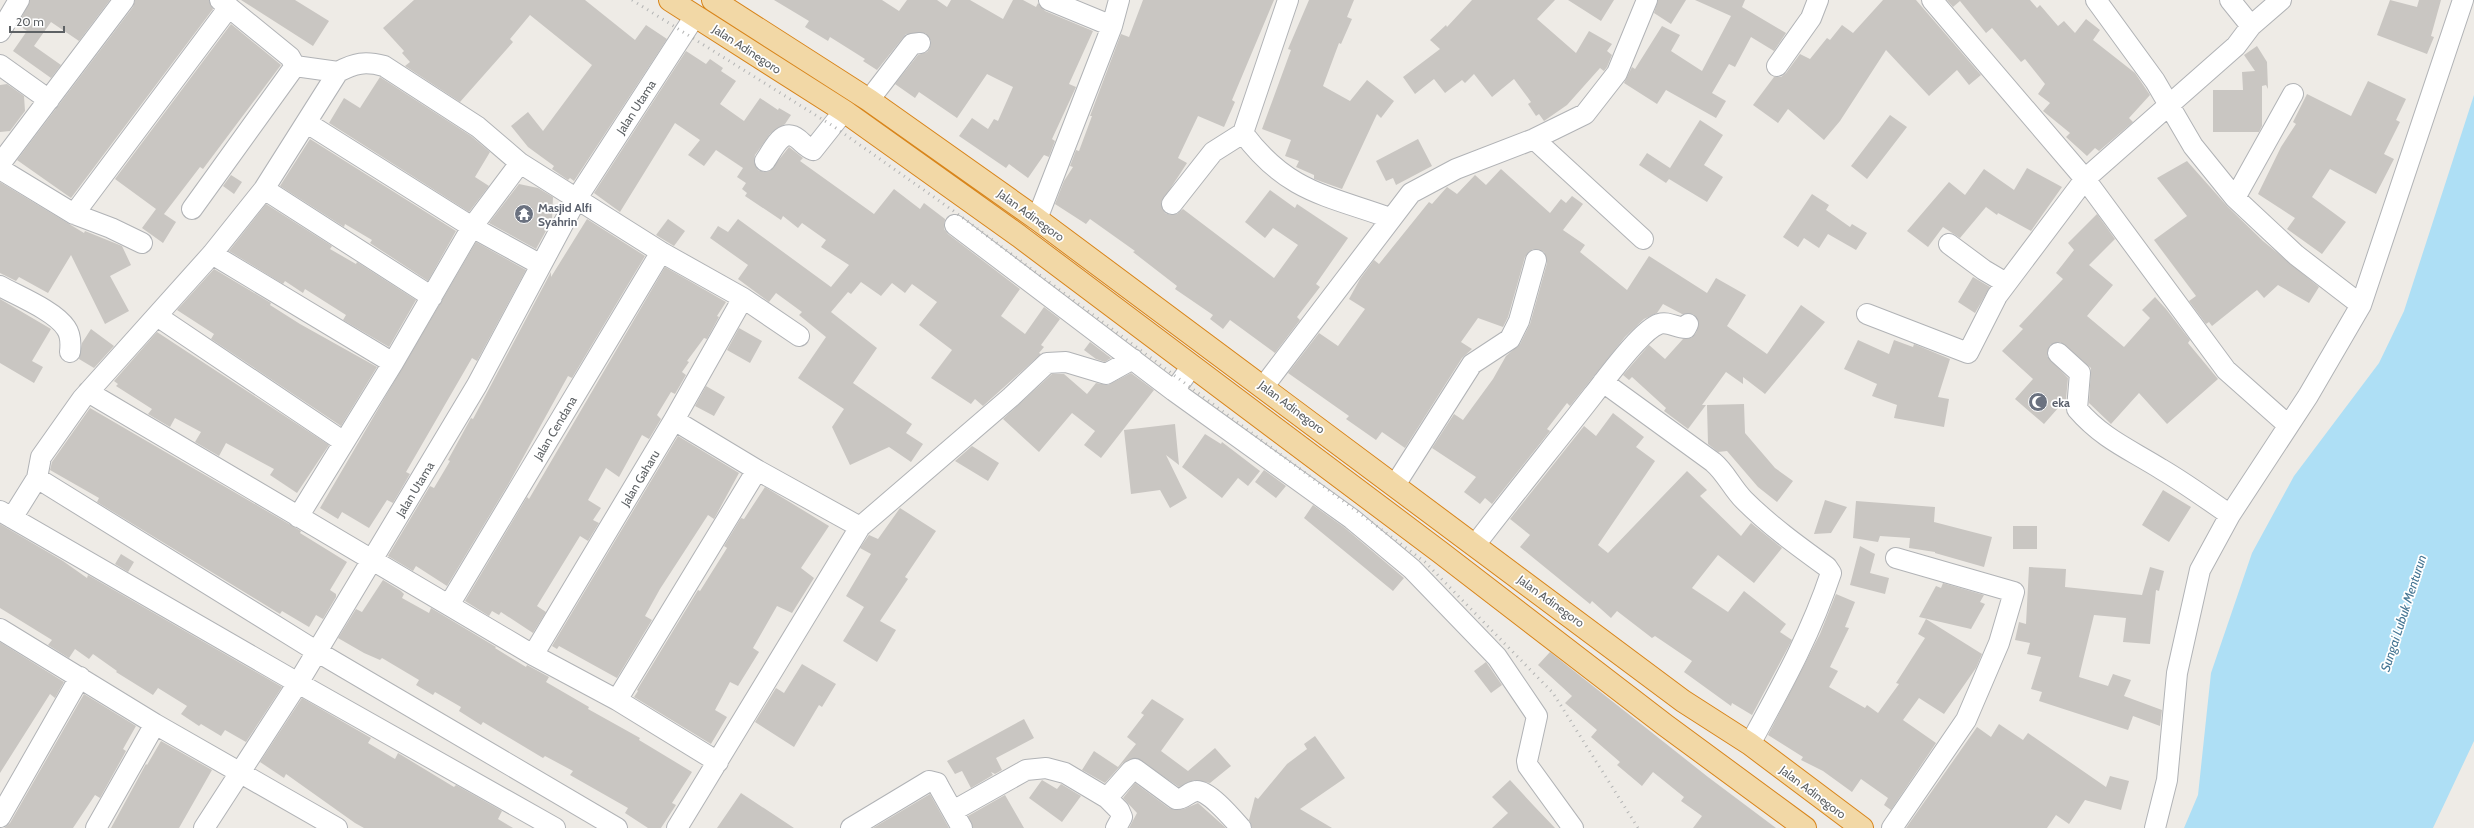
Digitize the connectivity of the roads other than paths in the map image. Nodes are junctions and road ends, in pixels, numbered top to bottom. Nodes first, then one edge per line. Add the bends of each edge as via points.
1 (19, 0) edge
2 (124, 0) edge
3 (670, 0) edge
4 (713, 0) edge
5 (1049, 0) edge
6 (1119, 0) edge
7 (1288, 0) edge
8 (1647, 0) edge
9 (1818, 0) edge
10 (1932, 0) edge
11 (2096, 0) edge
12 (2230, 0) edge
13 (2281, 0) edge
14 (2463, 0) edge
15 (224, 3) edge
16 (695, 16) junction
17 (1112, 26) junction
18 (2251, 26) junction
19 (0, 32) edge
20 (920, 43) dead end
21 (0, 64) edge
22 (295, 66) junction
23 (1777, 66) dead end
24 (338, 72) junction
25 (2293, 94) dead end
26 (49, 100) junction
27 (869, 100) junction
28 (2169, 104) junction
29 (844, 111) junction
30 (307, 123) junction
31 (1243, 133) junction
32 (1534, 139) junction
33 (765, 161) dead end
34 (520, 163) junction
35 (0, 164) edge
36 (0, 169) edge
37 (2085, 179) junction
38 (264, 189) junction
39 (577, 198) junction
40 (2235, 198) junction
41 (1172, 204) dead end
42 (192, 209) dead end
43 (74, 214) junction
44 (1390, 218) junction
45 (1037, 219) junction
46 (955, 225) dead end
47 (472, 227) junction
48 (1643, 239) dead end
49 (142, 243) dead end
50 (1949, 244) dead end
51 (661, 252) junction
52 (212, 254) junction
53 (1536, 260) dead end
54 (540, 265) junction
55 (2006, 283) junction
56 (0, 286) edge
57 (432, 297) junction
58 (743, 298) junction
59 (2362, 305) junction
60 (1867, 314) dead end
61 (157, 316) junction
62 (1688, 324) dead end
63 (799, 336) dead end
64 (70, 352) dead end
65 (2058, 353) dead end
66 (1133, 359) junction
67 (393, 363) junction
68 (1192, 366) junction
69 (1603, 382) junction
70 (1264, 386) junction
71 (1174, 391) junction
72 (88, 392) junction
73 (674, 420) junction
74 (2288, 425) junction
75 (344, 442) junction
76 (757, 470) junction
77 (37, 478) junction
78 (1395, 485) junction
79 (6, 514) edge
80 (2230, 515) junction
81 (298, 517) junction
82 (860, 528) junction
83 (1475, 545) junction
84 (1896, 558) dead end
85 (372, 561) junction
86 (449, 605) junction
87 (2, 633) edge
88 (316, 651) junction
89 (533, 655) junction
90 (1642, 669) junction
91 (80, 677) junction
92 (298, 683) junction
93 (1622, 692) junction
94 (618, 700) junction
95 (1683, 701) junction
96 (438, 723) junction
97 (155, 724) junction
98 (1665, 725) junction
99 (1750, 744) junction
100 (423, 753) junction
101 (718, 762) junction
102 (239, 771) junction
103 (1107, 798) junction
104 (0, 816) edge
105 (957, 820) edge
106 (853, 827) edge
107 (96, 828) edge
108 (204, 828) edge
109 (337, 828) edge
110 (555, 828) edge
111 (617, 828) edge
112 (677, 828) edge
113 (1116, 828) edge
114 (1241, 828) edge
115 (1573, 828) edge
116 (1806, 828) edge
117 (1862, 828) edge
118 (1892, 828) edge
119 (2155, 828) edge

1 - 19 street
2 - 26 street
3 - 16 highway, Jalan Adinegoro
4 - 27 highway, Jalan Adinegoro
5 - 17 street
6 - 17 street
7 - 31 street
8 - 32 street via 1617,73 1585,114
9 - 23 street via 1811,18
10 - 37 street
11 - 28 street
12 - 18 street
13 - 18 street
14 - 59 street
15 - 22 street via 290,57
15 - 43 street
16 - 29 highway, Jalan Adinegoro
16 - 39 street, Jalan Utama
17 - 45 street
18 - 28 street via 2236,46
20 - 27 street via 912,44
21 - 26 street
22 - 24 street
22 - 42 street
24 - 30 street
24 - 34 street via 352,64 367,62 384,66 478,127
25 - 40 street
26 - 35 street
27 - 45 highway, Jalan Adinegoro
28 - 37 street
28 - 40 street via 2192,146
29 - 33 street via 813,150 792,135 786,134 781,137
29 - 68 highway, Jalan Adinegoro via 1019,236
30 - 38 street
30 - 47 street
31 - 41 street via 1213,152
31 - 44 street via 1271,166 1309,190
32 - 44 street via 1456,169 1411,193
32 - 48 street
34 - 39 street
34 - 47 street
36 - 43 street
37 - 55 street
37 - 74 street via 2226,370
38 - 52 street
38 - 57 street
39 - 51 street
39 - 54 street, Jalan Utama
40 - 59 street via 2296,255
43 - 49 street
44 - 70 street via 1367,253
45 - 70 highway, Jalan Adinegoro
46 - 66 street
47 - 54 street
47 - 57 street
50 - 55 street
51 - 58 street
51 - 86 street, Jalan Cendana
52 - 61 street
52 - 67 street
53 - 78 street via 1519,321 1510,339 1472,364
54 - 85 street, Jalan Utama via 477,385
55 - 60 street via 1968,353
56 - 64 street via 57,318 66,328 71,340
57 - 67 street
58 - 63 street
58 - 73 street, Jalan Gaharu
59 - 74 street
61 - 72 street
61 - 75 street
62 - 69 street via 1686,328 1681,328 1672,324 1658,324 1634,346
65 - 80 street via 2080,373 2078,409 2090,424 2111,442 2183,482
66 - 71 street
66 - 82 street via 1106,374 1066,362 1047,363 1012,397
67 - 75 street
68 - 71 street
68 - 93 highway, Jalan Adinegoro
69 - 83 street
69 - 99 street via 1713,462 1723,471 1736,492 1756,511 1774,528 1827,567 1830,573 1804,644
70 - 78 highway, Jalan Adinegoro
71 - 115 street via 1352,520 1412,569 1497,657 1537,716 1526,761 1528,766
72 - 77 street via 41,457
72 - 81 street
73 - 76 street
73 - 89 street, Jalan Gaharu
74 - 80 street
75 - 81 street
76 - 82 street
76 - 94 street
77 - 79 street
77 - 88 street
78 - 83 highway, Jalan Adinegoro
79 - 92 street
80 - 119 street via 2200,570 2177,672 2167,780
81 - 85 street
82 - 101 street
83 - 90 highway, Jalan Adinegoro
84 - 118 street via 2014,592 1999,643 1966,720
85 - 86 street
85 - 88 street, Jalan Utama
86 - 89 street
87 - 91 street
88 - 92 street, Jalan Utama
88 - 96 street
89 - 94 street
90 - 93 highway via 1638,683
90 - 95 highway, Jalan Adinegoro
91 - 97 street
91 - 104 street
92 - 100 street
92 - 102 street, Jalan Utama
93 - 98 highway, Jalan Adinegoro
94 - 101 street
95 - 98 highway via 1676,703 1664,718
95 - 99 highway, Jalan Adinegoro
96 - 100 street
96 - 111 street
97 - 102 street
97 - 107 street
98 - 116 highway, Jalan Adinegoro
99 - 117 highway, Jalan Adinegoro
100 - 110 street
101 - 112 street
102 - 108 street, Jalan Utama
102 - 109 street
103 - 105 street via 1065,773 1048,768 1029,769
103 - 113 street via 1122,814 1122,820
103 - 114 street via 1131,770 1135,769 1176,798 1180,799 1194,791 1205,793
105 - 106 street via 937,783 929,781

